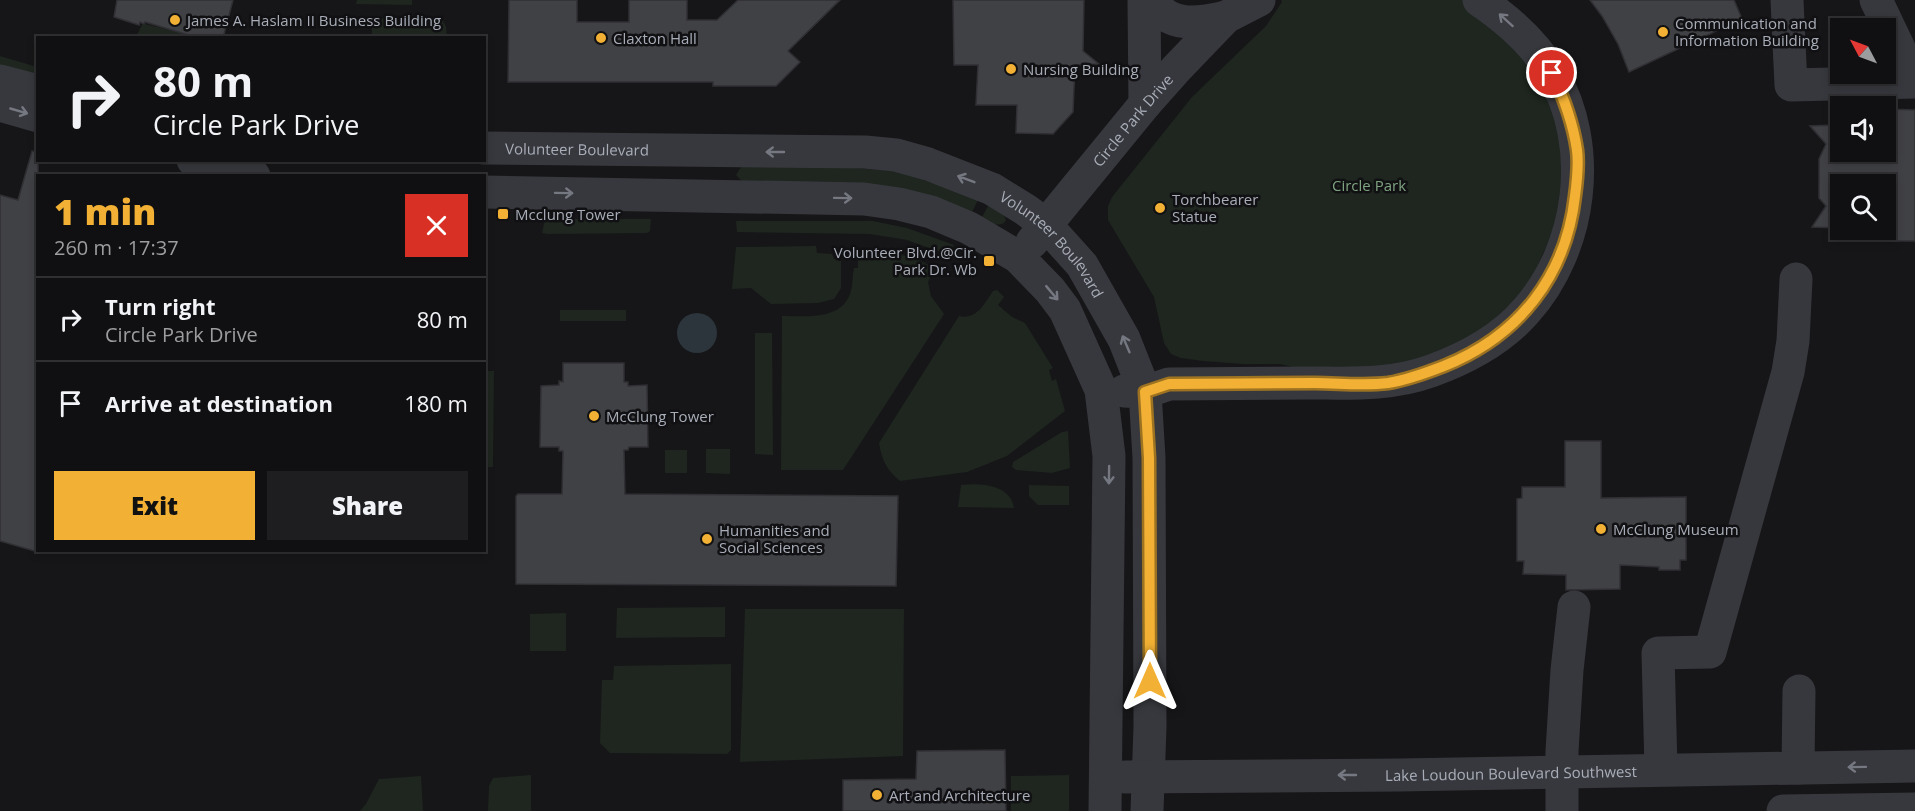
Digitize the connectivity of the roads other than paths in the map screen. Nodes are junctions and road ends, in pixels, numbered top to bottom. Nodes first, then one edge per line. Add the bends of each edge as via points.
1 (1144, 0) edge
2 (1152, 0) edge
3 (1259, 0) edge
4 (1479, 0) edge
5 (1787, 0) edge
6 (1876, 0) edge
7 (1226, 17) junction
8 (0, 81) edge
9 (1915, 83) edge
10 (36, 90) edge
11 (1144, 104) junction
12 (0, 105) edge
13 (36, 115) edge
14 (486, 148) edge
15 (531, 149) junction
16 (722, 152) junction
17 (201, 162) edge
18 (246, 174) edge
19 (486, 192) edge
20 (529, 192) junction
21 (720, 195) junction
22 (1046, 225) junction
23 (1018, 257) junction
24 (1796, 279) dead end
25 (1101, 390) junction
26 (1145, 392) junction
27 (1108, 524) junction
28 (1150, 545) junction
29 (1574, 607) dead end
30 (1799, 691) dead end
31 (1915, 766) edge
32 (1798, 768) junction
33 (1661, 769) junction
34 (1562, 772) junction
35 (1147, 777) junction
36 (1105, 778) junction
37 (1915, 809) edge
38 (1105, 811) edge
39 (1147, 811) edge
40 (1563, 811) edge
41 (1782, 811) edge

1 - 11 street
2 - 7 street via 1176,20 1194,24
3 - 7 street, Circle Park Drive
26 -> 4 street via 1169,384 1387,383 1469,356 1498,337 1526,311 1546,284 1562,252 1573,216 1577,152 1570,117 1552,73 1516,30
5 - 9 street via 1791,85
6 - 9 street
7 - 11 street, Circle Park Drive
8 - 10 street
11 - 22 street, Circle Park Drive
12 -> 13 street
14 - 15 street, Volunteer Boulevard
15 - 16 street, Volunteer Boulevard
15 - 20 street
16 - 21 street
22 -> 16 street, Volunteer Boulevard via 992,189 896,155
17 - 18 street
19 - 20 street, Volunteer Boulevard
20 -> 21 street, Volunteer Boulevard
21 -> 23 street, Volunteer Boulevard via 864,199 899,204 969,228
22 - 23 street, Circle Park Drive
26 -> 22 street, Volunteer Boulevard via 1125,339 1082,265
23 -> 25 street, Volunteer Boulevard via 1065,310
24 - 33 street via 1788,372 1710,652 1658,653
25 - 26 street
25 -> 27 street, Volunteer Boulevard via 1109,456
26 - 28 street, Volunteer Boulevard
27 - 28 street via 1132,526
27 - 36 street, Volunteer Boulevard
28 - 35 street, Volunteer Boulevard
29 - 34 street
30 - 32 street
31 -> 32 street, Lake Loudoun Boulevard Southwest
32 - 33 street, Lake Loudoun Boulevard Southwest
33 - 34 street, Lake Loudoun Boulevard Southwest
34 -> 35 street, Lake Loudoun Boulevard Southwest
34 - 40 street
35 - 36 street, Lake Loudoun Boulevard Southwest
35 - 39 street, Volunteer Boulevard
36 - 38 street, Volunteer Boulevard
37 - 41 street

